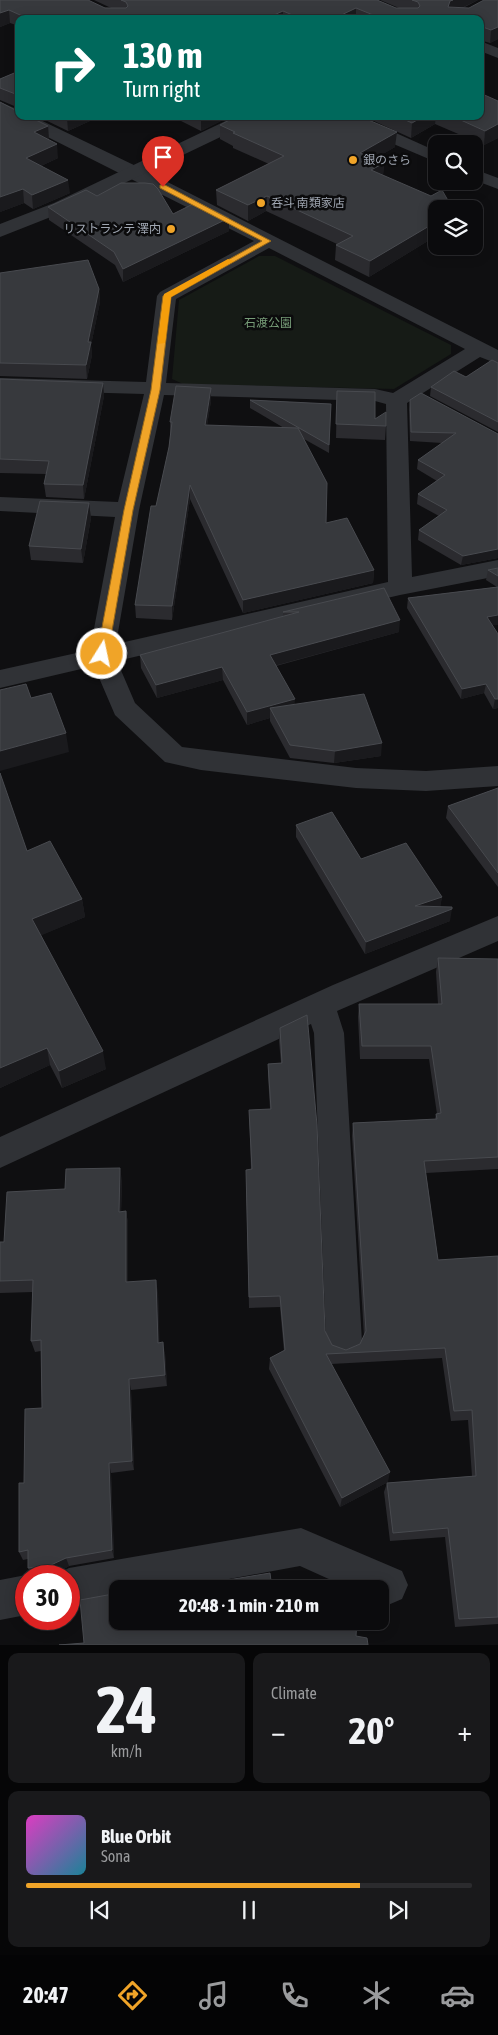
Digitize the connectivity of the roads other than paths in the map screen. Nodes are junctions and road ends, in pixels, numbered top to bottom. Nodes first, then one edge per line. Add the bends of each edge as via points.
1 (484, 48) edge
2 (498, 53) edge
3 (0, 107) edge
4 (15, 114) edge
5 (15, 115) edge
6 (26, 120) edge
7 (241, 120) edge
8 (352, 120) edge
9 (0, 122) edge
10 (428, 153) edge
11 (132, 171) junction
12 (483, 178) edge
13 (498, 184) edge
14 (0, 231) edge
15 (268, 241) junction
16 (488, 353) edge
17 (0, 384) edge
18 (155, 390) junction
19 (396, 400) junction
20 (0, 504) edge
21 (128, 510) junction
22 (498, 568) edge
23 (400, 587) junction
24 (102, 654) junction
25 (0, 678) edge
26 (498, 776) edge
27 (498, 928) edge
28 (320, 1005) junction
29 (0, 1153) edge
30 (344, 1342) dead end
31 (114, 1580) edge
32 (376, 1580) edge
33 (109, 1581) edge
34 (80, 1586) edge
35 (15, 1597) edge
36 (0, 1600) edge

1 - 2 street
3 - 4 street
5 - 9 street
6 - 11 street
7 - 11 street
8 - 10 street
11 - 14 street via 60,207
11 - 15 street
12 - 13 street
15 - 16 street
15 - 18 street via 167,296
16 - 19 street
17 - 18 street
18 - 19 street via 375,395
18 - 21 street
19 - 23 street
20 - 21 street
21 - 24 street
22 - 23 street
23 - 24 street
24 - 25 street
24 - 26 street via 124,708 174,755 356,778 426,781
27 - 28 street
28 - 29 street
28 - 30 street via 330,1033
31 - 32 street via 300,1547
33 - 34 street
35 - 36 street

